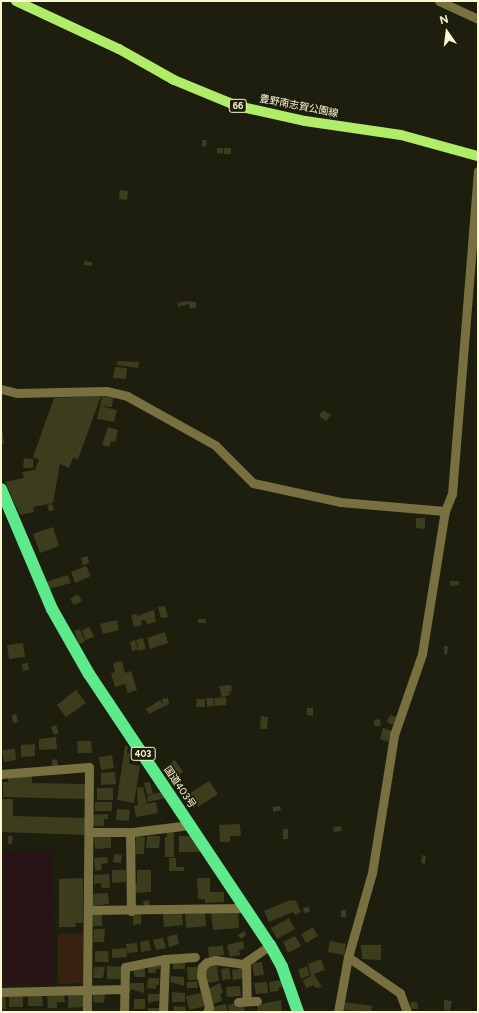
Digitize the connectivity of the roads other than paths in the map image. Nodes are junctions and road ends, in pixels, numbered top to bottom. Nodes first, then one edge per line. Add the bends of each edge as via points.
1 (16, 1) edge
2 (439, 1) edge
3 (478, 19) edge
4 (478, 156) edge
5 (478, 171) edge
6 (1, 389) edge
7 (1, 489) edge
8 (445, 511) junction
9 (1, 774) edge
10 (190, 825) junction
11 (89, 832) junction
12 (130, 832) junction
13 (244, 908) junction
14 (89, 910) junction
15 (131, 911) junction
16 (270, 945) junction
17 (195, 957) dead end
18 (348, 957) junction
19 (165, 959) junction
20 (246, 962) junction
21 (87, 989) junction
22 (125, 990) junction
23 (1, 992) edge
24 (257, 1001) dead end
25 (87, 1012) edge
26 (124, 1012) edge
27 (163, 1012) edge
28 (207, 1012) edge
29 (298, 1012) edge
30 (338, 1012) edge
31 (407, 1012) edge

1 - 4 main road, 豊野南志賀公園線 / 66 via 119,49 174,80 237,106 305,121 401,135
2 - 3 street
5 - 8 street via 452,494
6 - 8 street via 16,392 106,391 128,396 215,445 253,483 340,502
7 - 10 highway, 国道403号 / 403 via 34,570 74,648
8 - 18 street via 422,654 394,735 372,873
9 - 11 street via 89,767
10 - 12 street
10 - 13 highway, 国道403号 / 403
11 - 12 street
11 - 14 street
12 - 15 street
13 - 15 street
13 - 16 highway, 国道403号 / 403
14 - 15 street
14 - 21 street
16 - 20 street
16 - 29 highway, 国道403号 / 403 via 282,967
17 - 19 street
18 - 30 street
18 - 31 street via 400,993
19 - 22 street via 125,967
19 - 27 street
20 - 24 street via 243,1001
20 - 28 street via 233,964 215,960 207,962 202,967 201,976 209,1007
21 - 22 street
21 - 23 street
21 - 25 street
22 - 26 street

